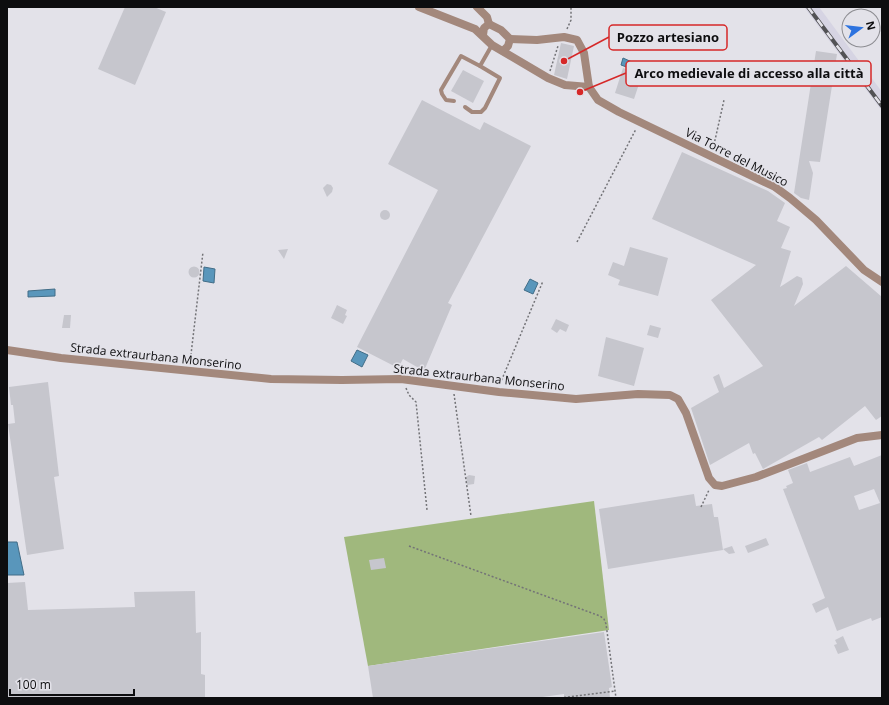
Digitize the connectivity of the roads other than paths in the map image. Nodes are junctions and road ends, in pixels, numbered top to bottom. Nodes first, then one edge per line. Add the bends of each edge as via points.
1 (419, 7) edge
2 (476, 7) edge
3 (489, 24) junction
4 (483, 35) junction
5 (510, 39) junction
6 (492, 45) junction
7 (503, 51) junction
8 (480, 66) junction
9 (589, 87) junction
10 (454, 101) dead end
11 (465, 107) dead end
12 (882, 282) edge
13 (7, 350) edge
14 (882, 435) edge

1 - 4 street via 475,29
2 - 3 street via 487,17
3 - 4 street via 484,28
3 - 5 street via 501,30
4 - 6 street
5 - 7 street
5 - 9 street via 564,37 577,40 584,53
6 - 7 street
6 - 8 lane
7 - 9 street via 548,78 565,84
8 - 10 lane via 461,56 442,90 446,100
8 - 11 lane via 500,78 481,112 472,112
9 - 12 street, Via Torre del Musico via 598,100 619,112 774,187 816,220 864,270
13 - 14 street, Strada extraurbana Monserino via 61,358 271,379 401,379 576,399 638,394 670,395 678,399 686,413 709,478 715,485 722,486 756,477 857,438

